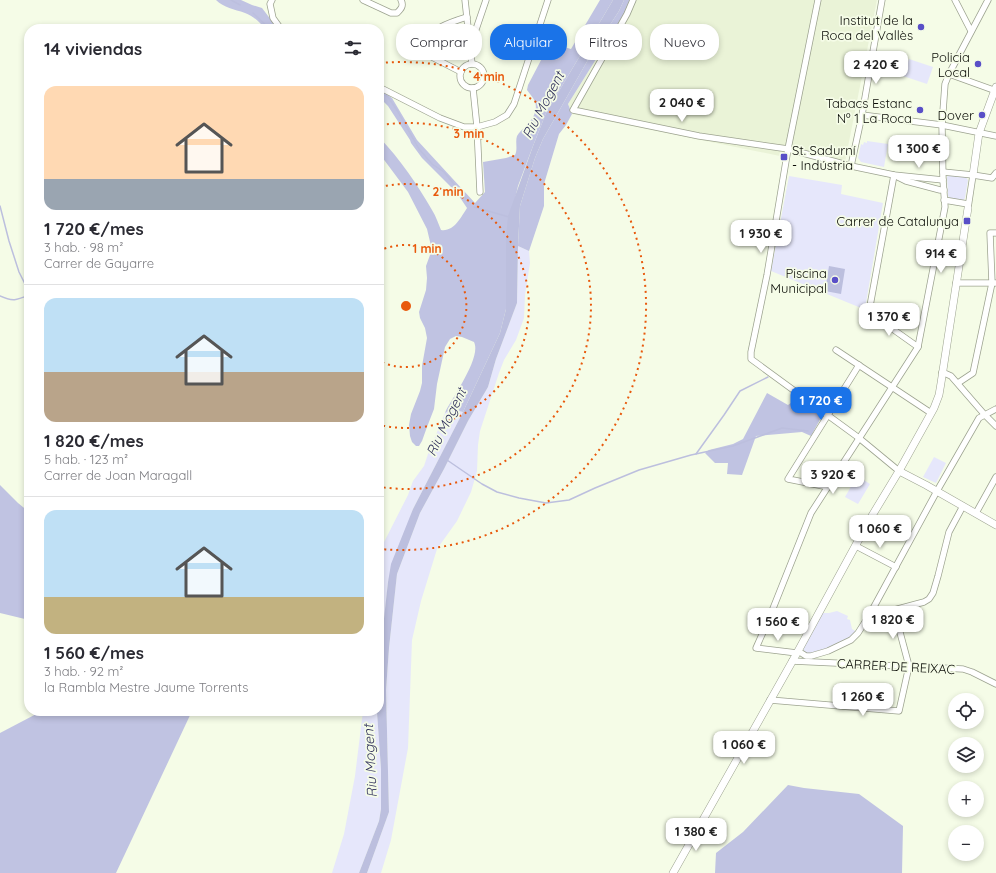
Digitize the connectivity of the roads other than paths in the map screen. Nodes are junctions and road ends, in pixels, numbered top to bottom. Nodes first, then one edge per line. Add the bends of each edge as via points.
1 (272, 0) edge
2 (363, 0) edge
3 (401, 0) edge
4 (466, 0) edge
5 (486, 0) edge
6 (548, 0) edge
7 (633, 0) edge
8 (818, 0) edge
9 (882, 0) edge
10 (955, 0) edge
11 (988, 0) edge
12 (467, 17) junction
13 (277, 24) edge
14 (468, 24) edge
15 (478, 24) edge
16 (971, 32) junction
17 (472, 60) edge
18 (472, 64) junction
19 (461, 72) junction
20 (948, 74) junction
21 (473, 88) junction
22 (384, 90) edge
23 (996, 90) edge
24 (862, 115) junction
25 (942, 125) junction
26 (476, 127) junction
27 (979, 133) junction
28 (996, 136) edge
29 (788, 150) junction
30 (851, 166) junction
31 (943, 172) junction
32 (996, 173) edge
33 (894, 175) junction
34 (973, 175) junction
35 (942, 180) junction
36 (944, 190) junction
37 (480, 192) dead end
38 (944, 200) junction
39 (968, 206) junction
40 (993, 233) edge
41 (994, 283) edge
42 (956, 284) junction
43 (918, 347) junction
44 (836, 350) dead end
45 (859, 365) junction
46 (942, 372) junction
47 (958, 383) junction
48 (892, 388) junction
49 (996, 408) edge
50 (931, 413) junction
51 (984, 414) junction
52 (828, 415) junction
53 (996, 426) edge
54 (859, 438) junction
55 (899, 471) junction
56 (996, 477) edge
57 (828, 487) junction
58 (937, 491) junction
59 (963, 506) junction
60 (976, 514) junction
61 (996, 525) edge
62 (856, 546) junction
63 (896, 567) junction
64 (894, 610) junction
65 (870, 614) junction
66 (797, 652) junction
67 (819, 654) junction
68 (792, 661) junction
69 (820, 662) junction
70 (910, 666) junction
71 (996, 684) edge
72 (770, 700) junction
73 (673, 873) edge

1 - 13 street via 270,4 273,18
2 - 3 street via 391,13 397,13 402,9
4 - 12 street
5 - 15 street
6 - 26 street via 514,104 507,115 495,122
7 - 29 street via 573,110 699,136
8 - 29 street
9 - 24 street
10 - 16 street
11 - 16 street
12 - 14 street
12 - 19 street via 437,29 423,41 421,47 424,53
16 - 20 street
17 - 18 street
18 - 19 street via 464,67
18 - 21 street via 482,69 484,77 479,86
19 - 21 street via 461,81
20 - 23 street
20 - 25 street
21 - 26 street
22 - 26 street via 464,128
23 - 27 street
24 - 25 street
24 - 30 street
25 - 27 street
25 - 31 street
26 - 37 street
27 - 28 street
27 - 34 street
29 - 30 street
29 - 52 street via 751,359
30 - 33 street
31 - 34 street
31 - 35 street
32 - 34 street via 992,178
33 - 35 street
33 - 36 street via 906,181
33 - 43 street via 870,306 880,320
34 - 39 street
35 - 36 street
36 - 38 street
38 - 39 street
38 - 43 street via 945,207
39 - 42 street
40 - 41 street
41 - 42 street
41 - 47 street via 974,373
42 - 46 street
43 - 48 street
44 - 45 street
45 - 48 street
45 - 52 street
46 - 47 street
46 - 50 street via 938,395
47 - 51 street
48 - 50 street
48 - 54 street
49 - 51 street
50 - 55 street
51 - 53 street
51 - 58 street via 979,418
52 - 54 street
52 - 57 street via 788,479
54 - 55 street
54 - 57 street
55 - 58 street
55 - 62 street
56 - 60 street
57 - 66 street via 812,513 756,648
58 - 59 street
58 - 63 street
59 - 60 street
59 - 64 street via 949,532 933,593 924,602
60 - 61 street
62 - 63 street
62 - 66 street
63 - 65 street
64 - 65 street
64 - 70 street
65 - 67 street via 851,640
66 - 67 street via 806,656
66 - 68 street
67 - 69 street
68 - 69 street, CARRER DE REIXAC
68 - 72 street
69 - 70 street, CARRER DE REIXAC
70 - 71 street, CARRER DE REIXAC via 963,669
70 - 72 street via 899,711
72 - 73 street

